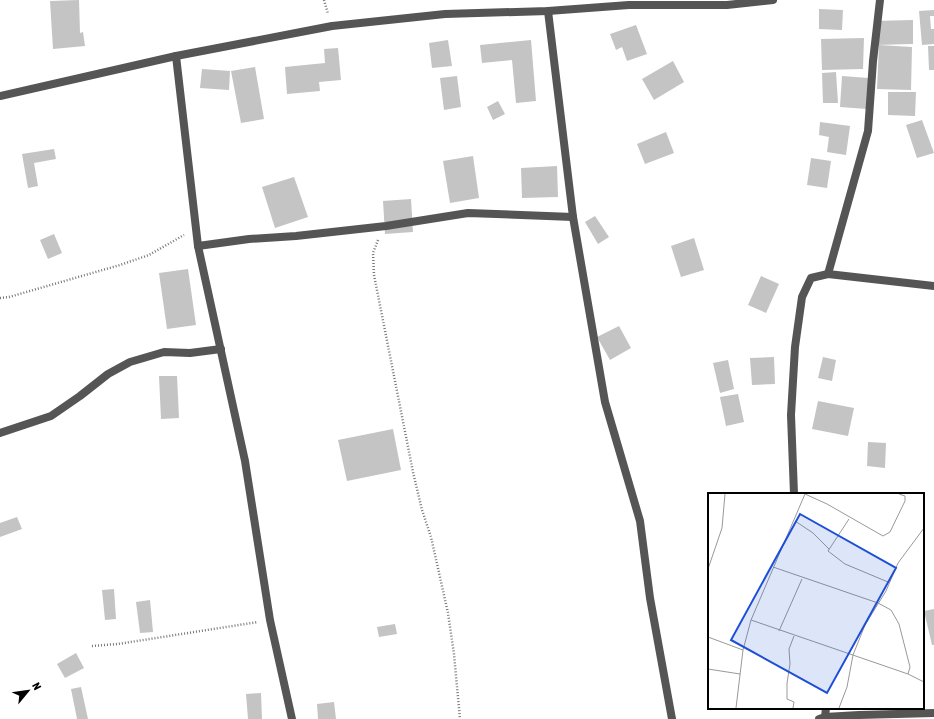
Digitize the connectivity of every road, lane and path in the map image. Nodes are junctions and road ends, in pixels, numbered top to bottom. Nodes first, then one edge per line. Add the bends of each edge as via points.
1 (773, 0) edge
2 (880, 0) edge
3 (548, 11) junction
4 (176, 56) junction
5 (0, 96) edge
6 (573, 217) junction
7 (386, 226) junction
8 (196, 229) junction
9 (198, 246) junction
10 (828, 274) junction
11 (934, 286) edge
12 (0, 298) edge
13 (221, 348) junction
14 (0, 433) edge
15 (794, 493) edge
16 (270, 620) junction
17 (92, 646) dead end
18 (934, 713) edge
19 (822, 718) edge
20 (292, 719) edge
21 (460, 719) edge
22 (672, 719) edge

1 - 3 street via 727,5 629,5
2 - 10 street via 872,61 868,131
3 - 4 street via 445,14 332,26
3 - 6 street
4 - 5 street
4 - 8 street
6 - 7 street via 468,213
6 - 22 street via 605,402 640,521 650,598
7 - 9 street
7 - 21 path via 378,237 372,253 374,275 413,472 448,612
8 - 9 street
8 - 12 path via 149,255
9 - 13 street
10 - 11 street
10 - 15 street via 811,278 802,297 795,347 791,415
13 - 14 street via 190,353 164,352 130,362 108,374 51,416
13 - 16 street via 245,460
16 - 17 path
16 - 20 street
18 - 19 street

